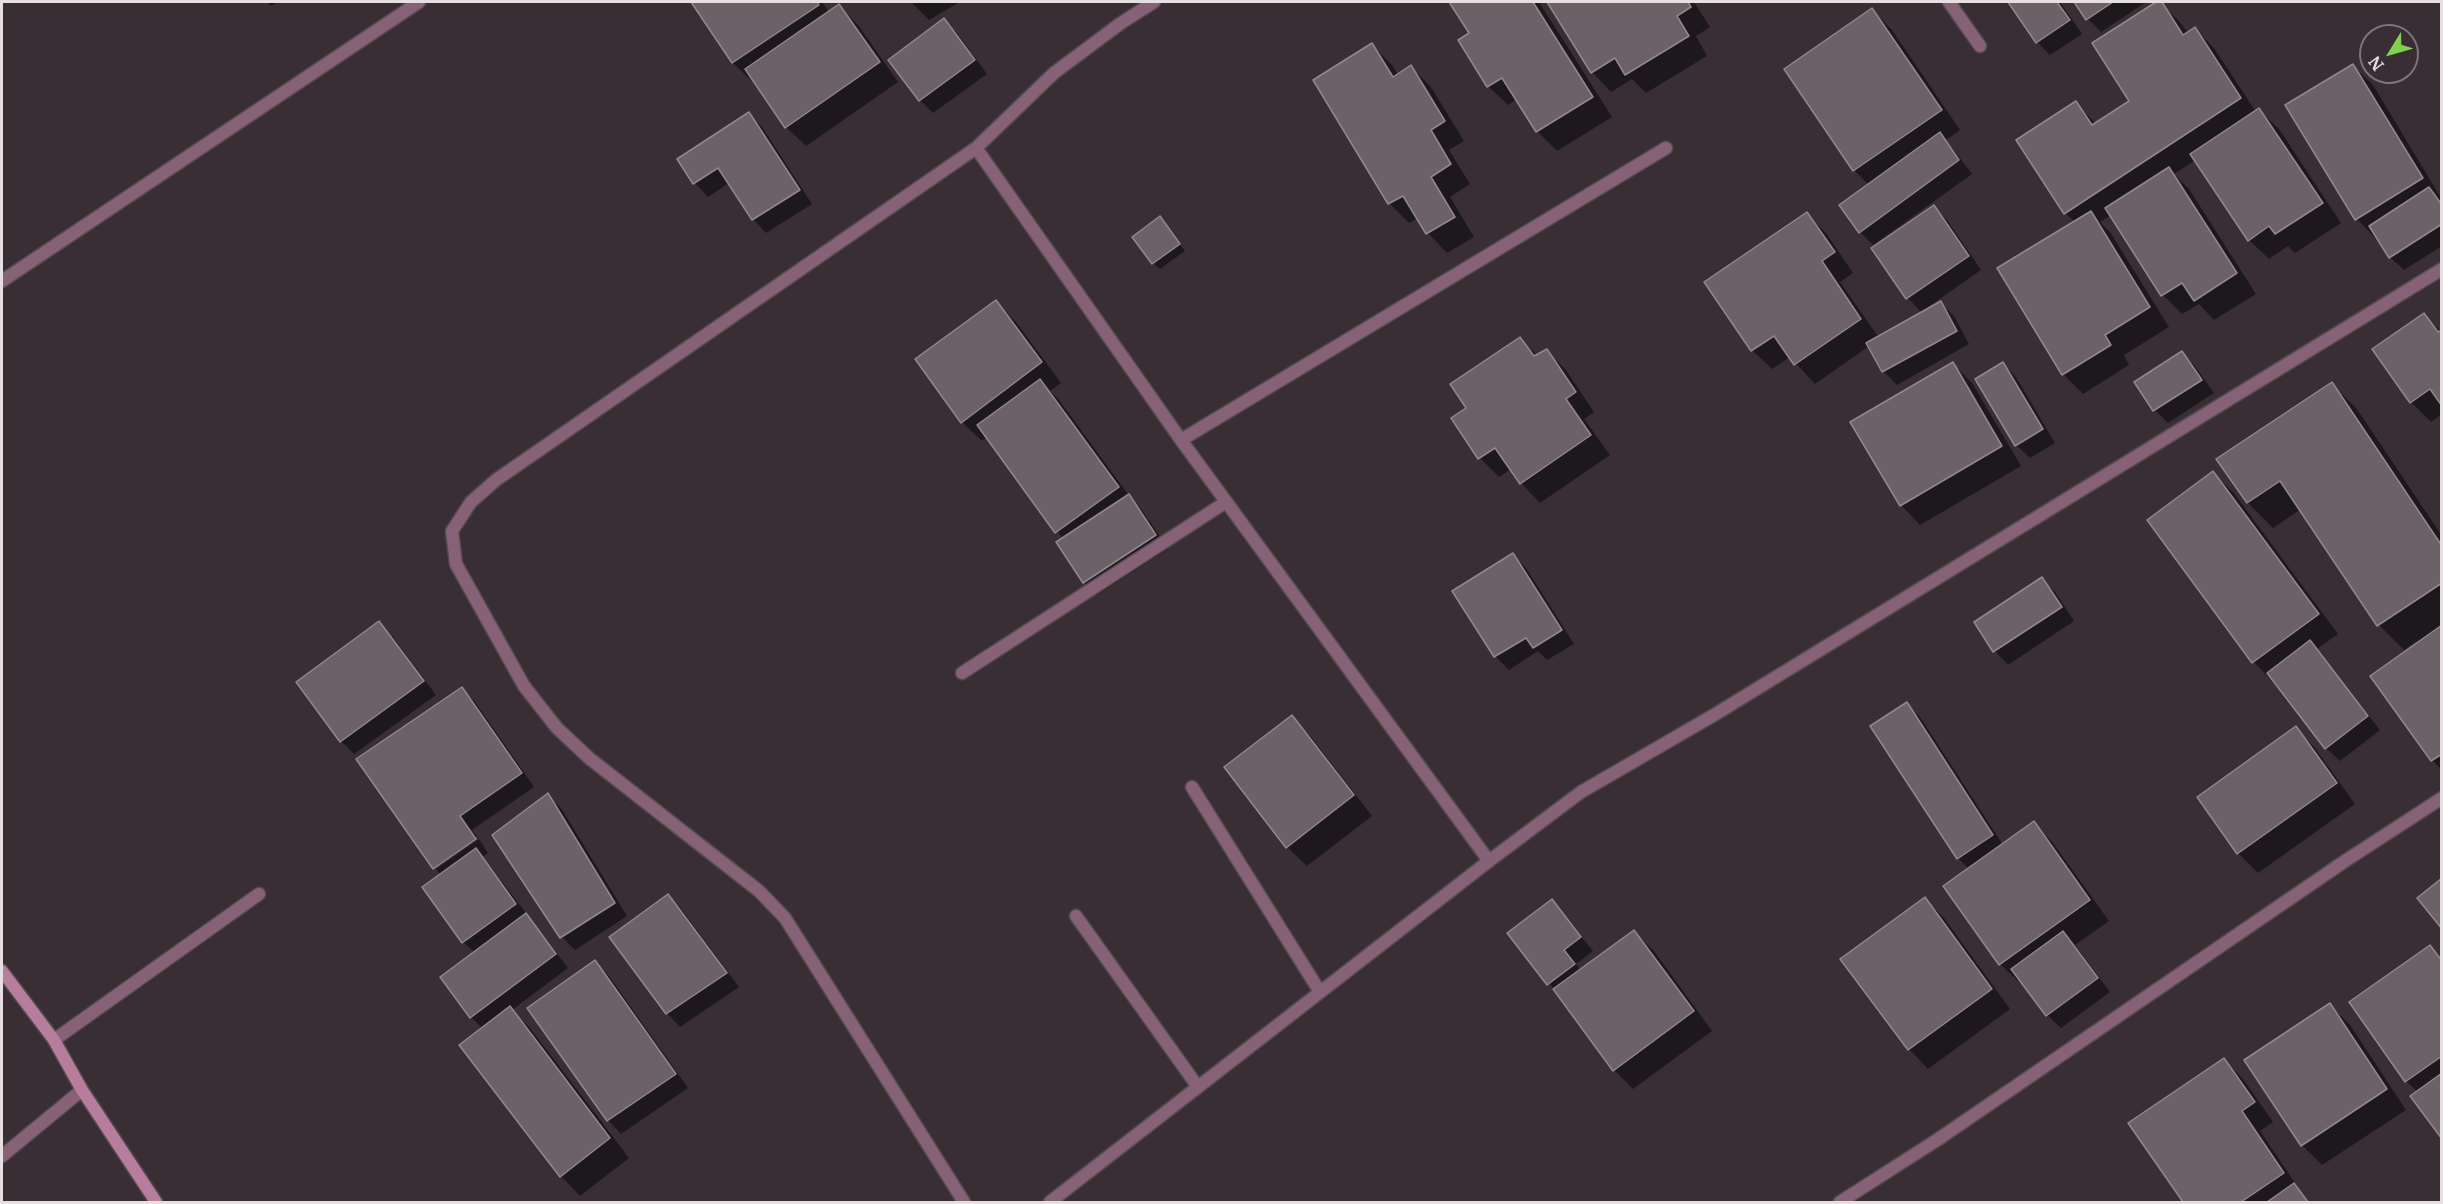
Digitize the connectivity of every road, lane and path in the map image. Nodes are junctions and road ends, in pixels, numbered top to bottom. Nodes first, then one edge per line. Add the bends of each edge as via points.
1 (419, 2) edge
2 (1154, 2) edge
3 (1949, 2) edge
4 (1980, 46) dead end
5 (976, 148) junction
6 (1666, 148) dead end
7 (2442, 269) edge
8 (2, 281) edge
9 (1181, 440) junction
10 (1226, 502) junction
11 (962, 672) dead end
12 (1192, 787) dead end
13 (2442, 798) edge
14 (1489, 861) junction
15 (259, 894) dead end
16 (1076, 916) dead end
17 (2, 970) edge
18 (1320, 992) junction
19 (54, 1040) junction
20 (1198, 1087) junction
21 (82, 1090) junction
22 (2, 1156) edge
23 (156, 1203) edge
24 (964, 1203) edge
25 (1050, 1203) edge
26 (1840, 1203) edge

1 - 8 street
2 - 5 street via 1054,73
3 - 4 street
5 - 9 street
5 - 24 street via 496,480 471,502 452,531 456,564 524,686 557,728 589,758 759,891 785,918
6 - 9 street
7 - 14 street via 1714,715 1581,792
9 - 10 street
10 - 11 street
10 - 14 street
12 - 18 street
13 - 26 street
14 - 18 street
15 - 19 street
16 - 20 street
17 - 19 main road
18 - 20 street
19 - 21 main road
20 - 25 street
21 - 22 street
21 - 23 main road

